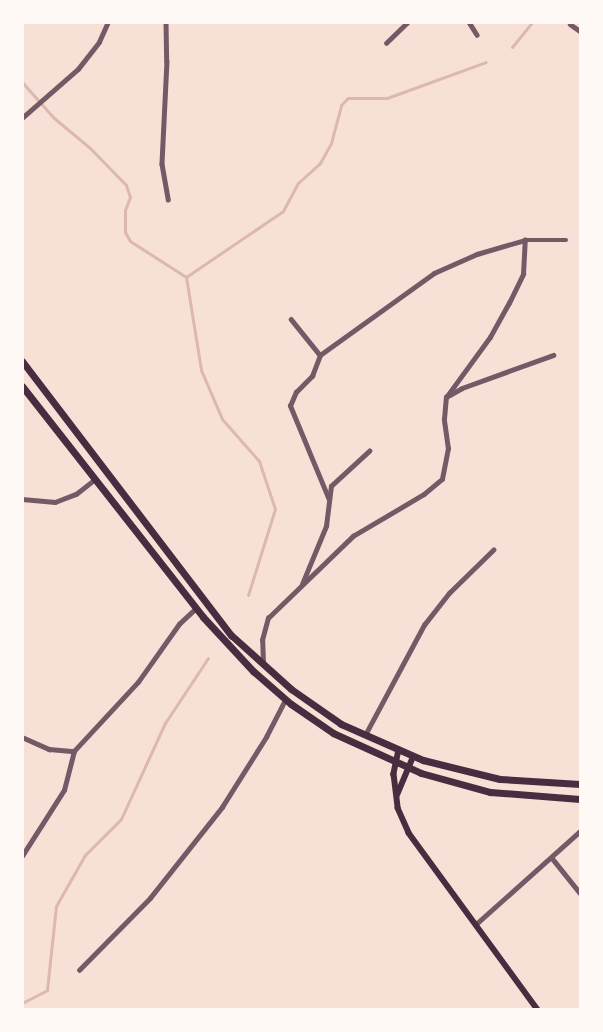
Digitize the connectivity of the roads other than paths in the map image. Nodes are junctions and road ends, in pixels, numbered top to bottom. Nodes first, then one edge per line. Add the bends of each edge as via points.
1 (108, 22) edge
2 (166, 22) edge
3 (408, 22) edge
4 (469, 22) edge
5 (570, 24) dead end
6 (580, 31) edge
7 (477, 35) dead end
8 (386, 43) dead end
9 (22, 118) edge
10 (168, 199) dead end
11 (525, 240) junction
12 (566, 240) dead end
13 (290, 319) dead end
14 (320, 355) junction
15 (554, 356) dead end
16 (22, 361) edge
17 (22, 386) edge
18 (446, 397) junction
19 (369, 451) dead end
20 (95, 480) junction
21 (22, 499) edge
22 (329, 500) junction
23 (493, 550) dead end
24 (302, 585) junction
25 (196, 608) junction
26 (262, 664) junction
27 (285, 700) junction
28 (365, 736) junction
29 (22, 737) edge
30 (399, 750) junction
31 (74, 751) junction
32 (413, 757) junction
33 (394, 763) junction
34 (408, 769) junction
35 (580, 784) edge
36 (397, 795) junction
37 (580, 799) edge
38 (580, 831) edge
39 (22, 856) edge
40 (552, 858) junction
41 (580, 892) edge
42 (475, 925) junction
43 (79, 970) dead end
44 (538, 1010) edge

1 - 9 street via 99,42 78,69
2 - 10 street via 168,60 162,164
3 - 8 street
4 - 7 street
5 - 6 street
11 - 12 street
11 - 14 street via 477,254 434,273
11 - 18 street via 523,274 509,303 490,337
13 - 14 street
14 - 22 street via 312,376 296,392 290,406
15 - 18 street via 462,388
16 - 26 main road via 231,635
17 - 20 main road
18 - 24 street via 444,419 448,449 442,479 410,504 353,536
19 - 22 street via 337,478
20 - 21 street via 76,494 55,502
20 - 25 main road
22 - 24 street via 326,526
23 - 28 street via 449,593 424,625
24 - 26 street via 268,618 262,640
25 - 27 main road via 228,645
25 - 31 street via 179,624 138,682
26 - 28 main road via 322,712
27 - 33 main road via 333,733
27 - 43 street via 222,807 150,898
28 - 30 main road
29 - 31 street via 49,748
30 - 32 main road
30 - 33 main road
31 - 39 street via 64,790
32 - 34 main road
32 - 35 main road via 480,776
33 - 34 main road
33 - 36 main road
34 - 36 main road
34 - 37 main road via 490,792
36 - 42 main road via 398,808 408,833
38 - 40 street
40 - 41 street
40 - 42 street
42 - 44 main road

